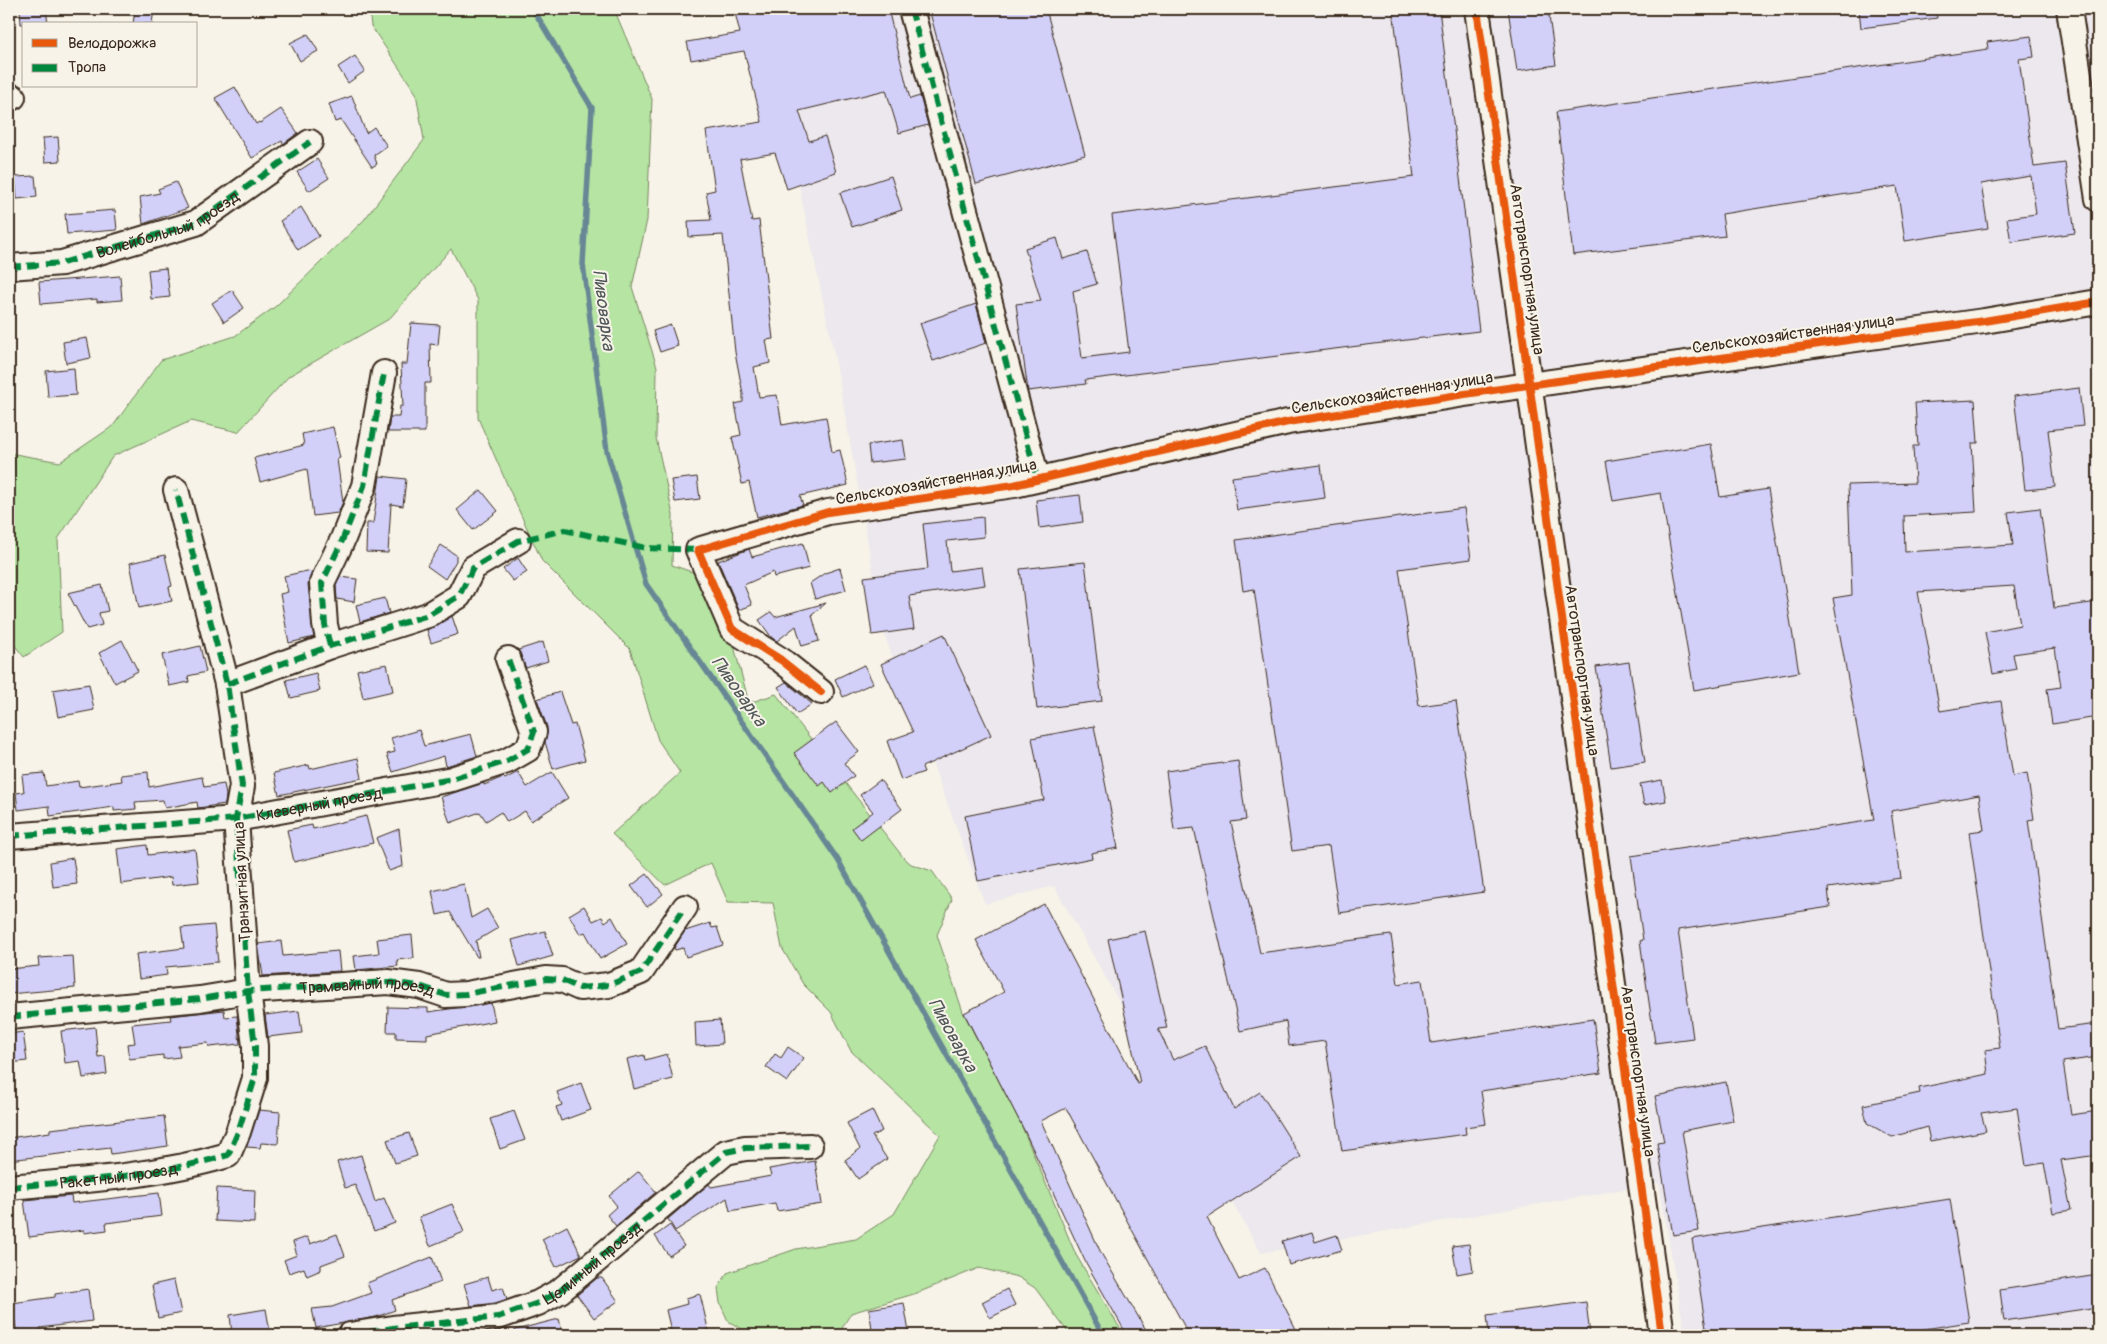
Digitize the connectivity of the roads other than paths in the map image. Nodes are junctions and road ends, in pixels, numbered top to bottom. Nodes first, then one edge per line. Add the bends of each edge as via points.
1 (911, 9) edge
2 (1477, 9) edge
3 (2070, 9) edge
4 (310, 142) dead end
5 (2098, 199) edge
6 (9, 267) edge
7 (2098, 302) edge
8 (384, 372) dead end
9 (1530, 385) junction
10 (1037, 478) junction
11 (176, 490) dead end
12 (518, 541) dead end
13 (330, 646) junction
14 (508, 659) dead end
15 (227, 684) junction
16 (821, 692) dead end
17 (236, 819) junction
18 (9, 836) edge
19 (685, 907) dead end
20 (248, 991) junction
21 (9, 1017) edge
22 (810, 1146) dead end
23 (228, 1155) joint
24 (9, 1187) edge
25 (350, 1335) edge
26 (1662, 1335) edge

1 - 10 street
2 - 9 street, Автотранспортная улица
3 - 5 street
4 - 6 street, Волейбольный проезд via 196,223 62,263
7 - 9 street, Сельскохозяйственная улица
8 - 13 street via 364,486 322,583
9 - 10 street, Сельскохозяйственная улица via 1288,422
9 - 26 street, Автотранспортная улица
10 - 16 street, Сельскохозяйственная улица via 828,512 698,550 732,629 781,660
11 - 15 street, Транзитная улица
12 - 13 street via 473,568 459,596 428,615
13 - 15 street
14 - 17 street, Клеверный проезд via 534,732 528,749 452,780
15 - 17 street, Транзитная улица via 242,786
17 - 18 street, Клеверный проезд
17 - 20 street, Транзитная улица
19 - 20 street, Трамвайный проезд via 641,972 609,985 580,988 562,980 546,979 446,995 419,986 388,982
20 - 21 street, Трамвайный проезд via 200,999
20 - 23 street, Транзитная улица via 255,1046 255,1078
22 - 25 street, Целинный проезд via 745,1148 726,1152 560,1291 538,1303 498,1318
23 - 24 street, Ракетный проезд via 110,1178

